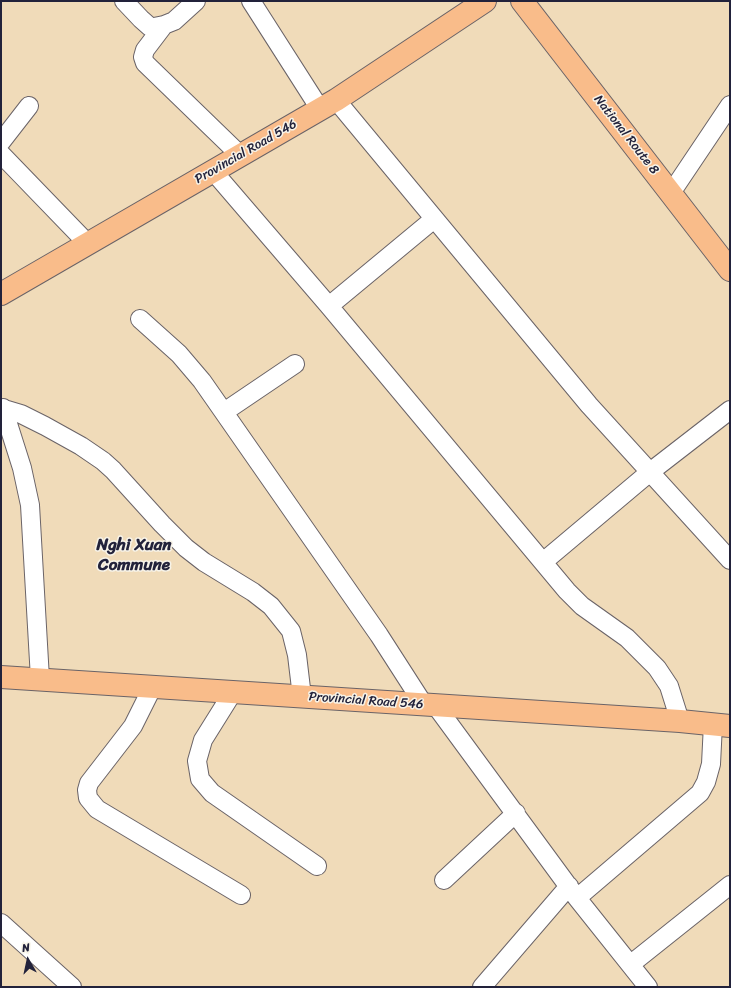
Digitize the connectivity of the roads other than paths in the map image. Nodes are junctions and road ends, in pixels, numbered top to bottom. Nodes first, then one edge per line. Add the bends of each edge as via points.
1 (124, 1) edge
2 (196, 1) edge
3 (251, 1) edge
4 (485, 1) edge
5 (522, 1) edge
6 (164, 26) junction
7 (328, 104) junction
8 (730, 105) edge
9 (29, 106) dead end
10 (1, 142) edge
11 (1, 154) edge
12 (240, 155) junction
13 (212, 171) junction
14 (670, 193) junction
15 (434, 219) junction
16 (88, 244) junction
17 (730, 270) edge
18 (1, 294) edge
19 (329, 306) junction
20 (140, 319) dead end
21 (295, 364) dead end
22 (2, 408) edge
23 (730, 410) edge
24 (224, 412) junction
25 (650, 472) junction
26 (730, 560) edge
27 (543, 562) junction
28 (1, 678) edge
29 (40, 679) junction
30 (152, 688) junction
31 (233, 692) junction
32 (302, 697) junction
33 (430, 705) junction
34 (680, 721) junction
35 (721, 725) edge
36 (516, 813) junction
37 (318, 866) dead end
38 (444, 880) dead end
39 (730, 885) edge
40 (573, 892) junction
41 (242, 895) dead end
42 (1, 923) edge
43 (631, 964) junction
44 (72, 987) edge
45 (482, 987) edge
46 (648, 987) edge

1 - 6 street via 150,27
2 - 6 street via 174,21
3 - 7 street
4 - 7 main road, Provincial Road 546
5 - 14 main road, National Route 8
6 - 12 street via 145,50 145,63
7 - 12 main road, Provincial Road 546
7 - 15 street
8 - 14 street
9 - 10 street
11 - 16 street
12 - 13 main road, Provincial Road 546
13 - 16 main road, Provincial Road 546
13 - 19 street
14 - 17 main road, National Route 8
15 - 19 street
15 - 25 street via 589,405
16 - 18 main road, Provincial Road 546
19 - 27 street
20 - 24 street via 190,366
21 - 24 street
22 - 29 street via 22,468 30,505
22 - 32 street via 45,426 103,461 186,548 271,606 291,631 297,654
23 - 25 street
24 - 33 street
25 - 26 street
25 - 27 street
27 - 34 street via 582,606 627,638 657,668 669,686
28 - 29 main road, Provincial Road 546
29 - 30 main road, Provincial Road 546
30 - 31 main road, Provincial Road 546
30 - 41 street via 133,726 89,783 88,798 97,809
31 - 32 main road, Provincial Road 546
31 - 37 street via 203,740 197,761 200,779 212,793
32 - 33 main road, Provincial Road 546
33 - 34 main road, Provincial Road 546
33 - 36 street
34 - 35 main road, Provincial Road 546
35 - 40 street via 704,787 688,804
36 - 38 street
36 - 40 street
39 - 43 street
40 - 43 street
40 - 45 street
42 - 44 street
43 - 46 street

